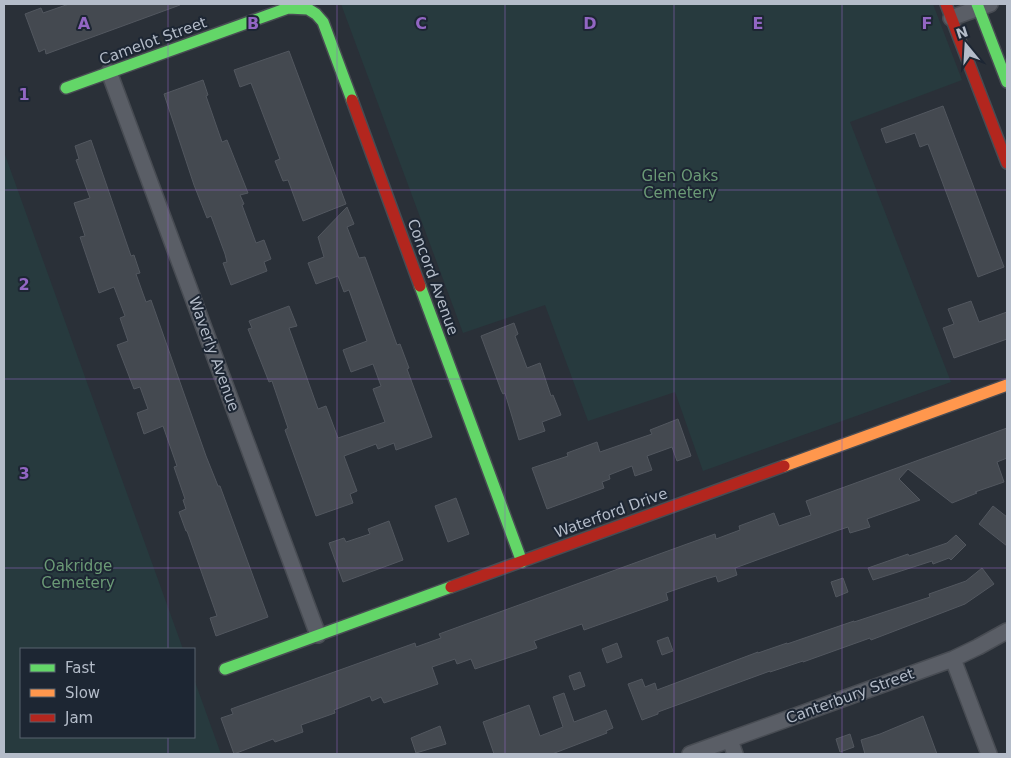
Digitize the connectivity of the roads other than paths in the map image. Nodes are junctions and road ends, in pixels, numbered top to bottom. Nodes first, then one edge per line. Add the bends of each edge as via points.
1 (982, 5) edge
2 (308, 8) joint
3 (949, 11) edge
4 (109, 72) junction
5 (1007, 82) edge
6 (66, 88) dead end
7 (1007, 163) edge
8 (1007, 385) edge
9 (522, 562) junction
10 (1007, 631) edge
11 (318, 635) junction
12 (953, 659) junction
13 (225, 669) dead end
14 (730, 740) junction
15 (690, 754) edge
16 (735, 754) edge
17 (989, 754) edge

1 - 3 street
1 - 5 street
2 - 4 street, Camelot Street via 288,8
2 - 9 street, Concord Avenue via 323,22
3 - 7 street
4 - 6 street, Camelot Street
4 - 11 street, Waverly Avenue
8 - 9 street, Waterford Drive
9 - 11 street, Waterford Drive
10 - 12 street, Canterbury Street
11 - 13 street, Waterford Drive
12 - 14 street, Canterbury Street
12 - 17 street
14 - 15 street, Canterbury Street
14 - 16 street

